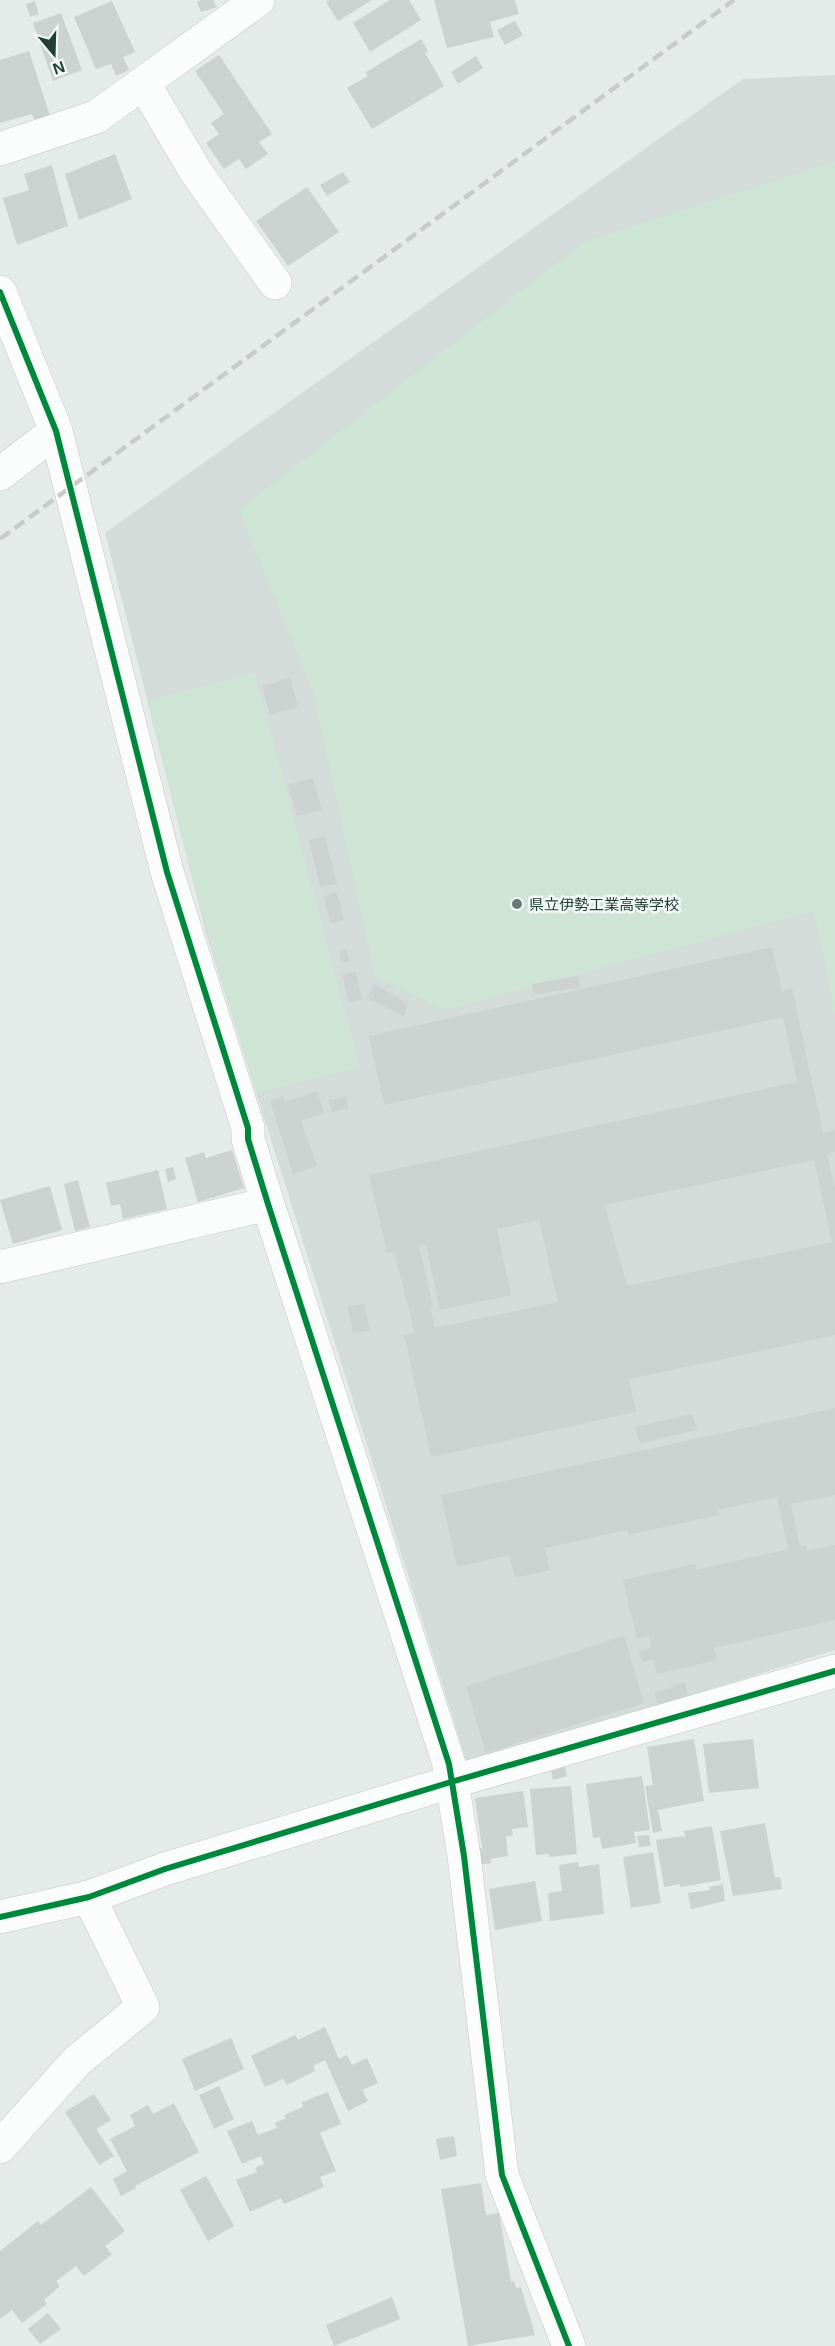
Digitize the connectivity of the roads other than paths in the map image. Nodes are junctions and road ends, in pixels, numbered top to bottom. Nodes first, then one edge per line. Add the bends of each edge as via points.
1 (258, 0) edge
2 (144, 84) junction
3 (0, 149) edge
4 (275, 284) dead end
5 (0, 292) edge
6 (56, 431) junction
7 (0, 474) edge
8 (268, 1204) junction
9 (0, 1267) edge
10 (835, 1671) edge
11 (452, 1782) junction
12 (89, 1896) junction
13 (0, 1917) edge
14 (0, 2147) edge
15 (569, 2346) edge

1 - 2 street
2 - 3 street via 96,117
2 - 4 street via 196,172
5 - 6 street
6 - 7 street
6 - 8 street via 166,872 248,1128
8 - 9 street
8 - 11 street
10 - 11 street
11 - 12 street
11 - 15 street via 502,2175
12 - 13 street
12 - 14 street via 143,2007 77,2061

